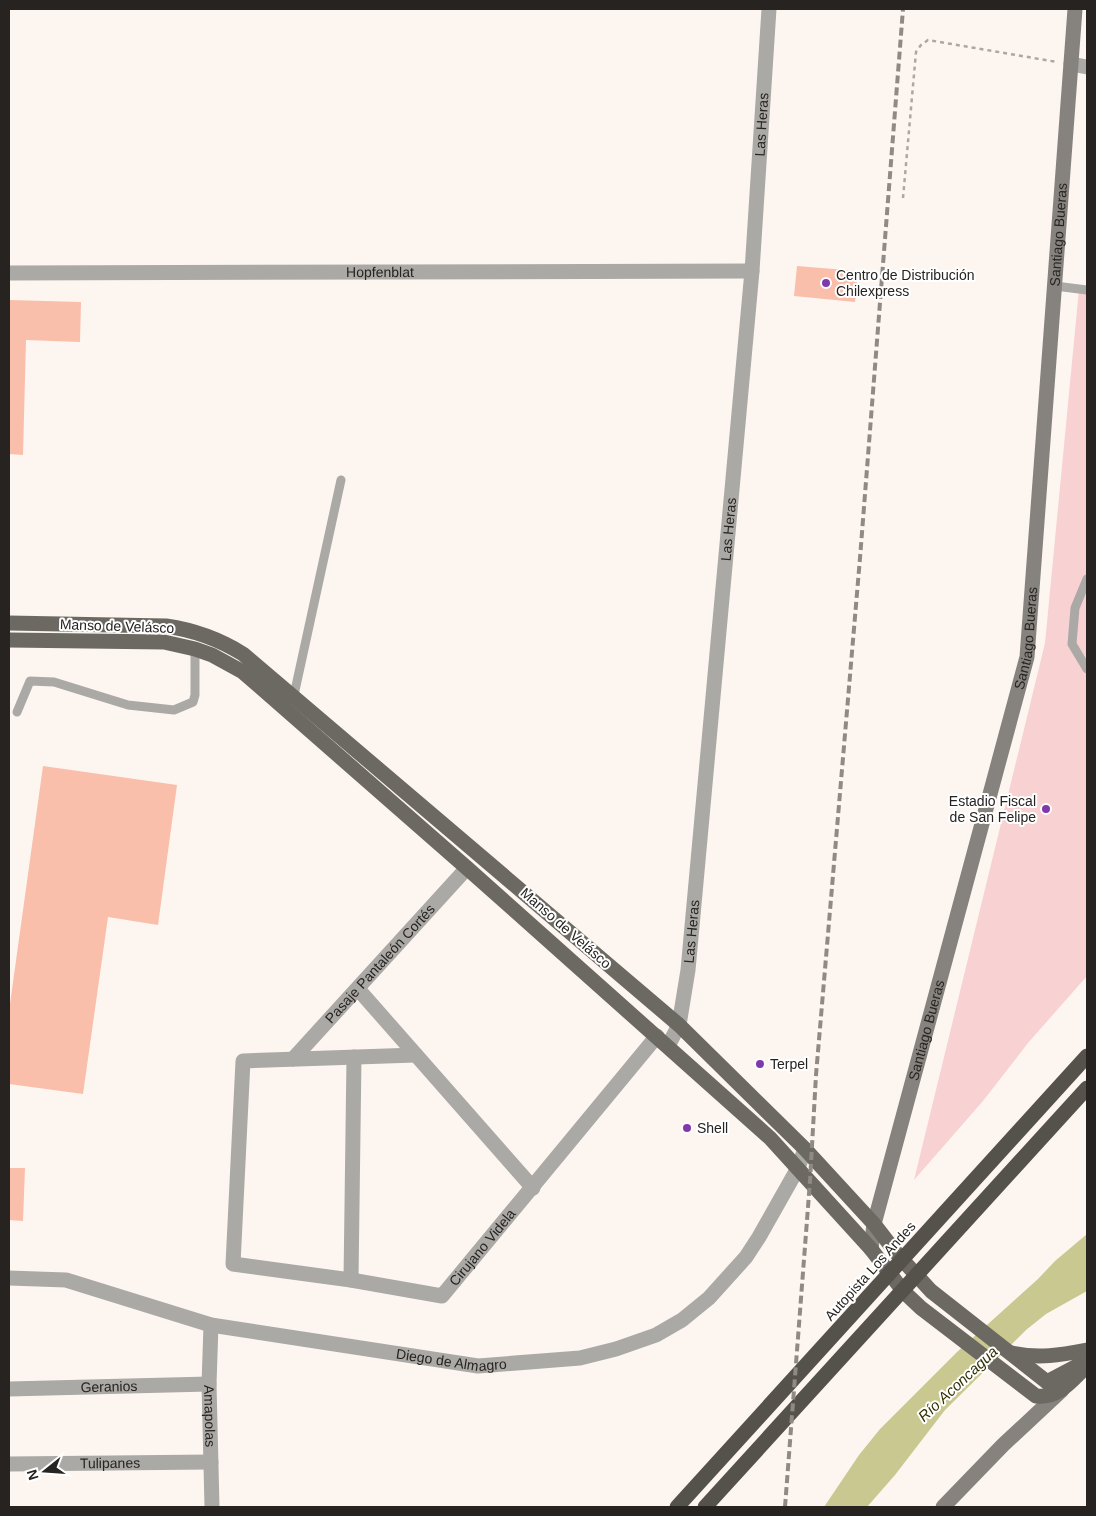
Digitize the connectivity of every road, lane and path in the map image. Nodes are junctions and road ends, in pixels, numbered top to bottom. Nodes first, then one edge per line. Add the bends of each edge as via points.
1 (769, 9) edge
2 (1075, 9) edge
3 (1071, 64) junction
4 (1087, 67) edge
5 (903, 198) dead end
6 (752, 272) junction
7 (9, 273) edge
8 (1054, 286) junction
9 (1087, 290) edge
10 (341, 480) dead end
11 (1087, 579) edge
12 (9, 623) edge
13 (9, 640) edge
14 (195, 649) junction
15 (1087, 669) edge
16 (294, 695) junction
17 (17, 712) dead end
18 (467, 868) junction
19 (358, 989) junction
20 (679, 1025) junction
21 (663, 1041) junction
22 (416, 1055) junction
23 (1087, 1056) edge
24 (354, 1057) junction
25 (293, 1059) junction
26 (1087, 1088) edge
27 (805, 1149) junction
28 (798, 1168) junction
29 (533, 1188) junction
30 (874, 1224) junction
31 (871, 1249) junction
32 (9, 1278) edge
33 (351, 1280) junction
34 (211, 1325) junction
35 (1087, 1350) edge
36 (1010, 1352) junction
37 (1087, 1360) edge
38 (1087, 1366) edge
39 (209, 1384) junction
40 (9, 1389) edge
41 (1047, 1395) junction
42 (211, 1462) junction
43 (9, 1464) edge
44 (212, 1507) edge
45 (677, 1507) edge
46 (705, 1507) edge
47 (943, 1507) edge

1 - 6 street, Las Heras
2 - 3 street, Santiago Bueras
3 - 4 street
3 - 5 path via 928,40 920,45 916,52
3 - 8 street, Santiago Bueras
6 - 7 street, Hopfenblat
6 - 20 street, Las Heras via 688,970
8 - 9 lane
8 - 30 street, Santiago Bueras via 1027,657
10 - 16 lane
11 - 15 lane via 1075,608 1072,644
12 - 16 main road, Manso de Velásco via 182,628 221,641 243,654
13 - 14 main road, Manso de Velásco via 164,642
14 - 17 lane via 193,702 174,710 128,705 54,682 30,681
14 - 18 main road, Manso de Velásco via 228,662 256,683
16 - 20 main road, Manso de Velásco
18 - 19 street, Pasaje Pantaleón Cortés
18 - 21 main road, Manso de Velásco
19 - 22 street
19 - 25 street, Pasaje Pantaleón Cortés
20 - 21 street, Las Heras
20 - 27 main road, Manso de Velásco
21 - 28 main road, Manso de Velásco via 770,1138
21 - 29 street, Cirujano Videla
22 - 24 street
22 - 29 street
23 - 45 highway, Autopista Los Andes
24 - 25 street
24 - 33 street
25 - 33 street, Cirujano Videla via 243,1061 233,1264
26 - 46 highway
27 - 28 street, Diego de Almagro
27 - 30 main road, Manso de Velásco
28 - 31 main road, Manso de Velásco
28 - 34 street, Diego de Almagro via 746,1257 709,1298 682,1320 656,1335 616,1349 580,1358 478,1366
29 - 33 street, Cirujano Videla via 442,1296
30 - 31 street, Santiago Bueras
30 - 36 main road, Manso de Velásco via 931,1291
31 - 41 main road, Manso de Velásco via 904,1292 921,1308 1009,1376
32 - 34 street, Diego de Almagro via 66,1280
34 - 39 street, Amapolas
35 - 36 main road via 1047,1357
36 - 41 main road, Manso de Velásco
37 - 41 main road
38 - 41 main road
39 - 40 street, Geranios
39 - 42 street, Amapolas
41 - 47 street
42 - 43 street, Tulipanes
42 - 44 street, Amapolas

